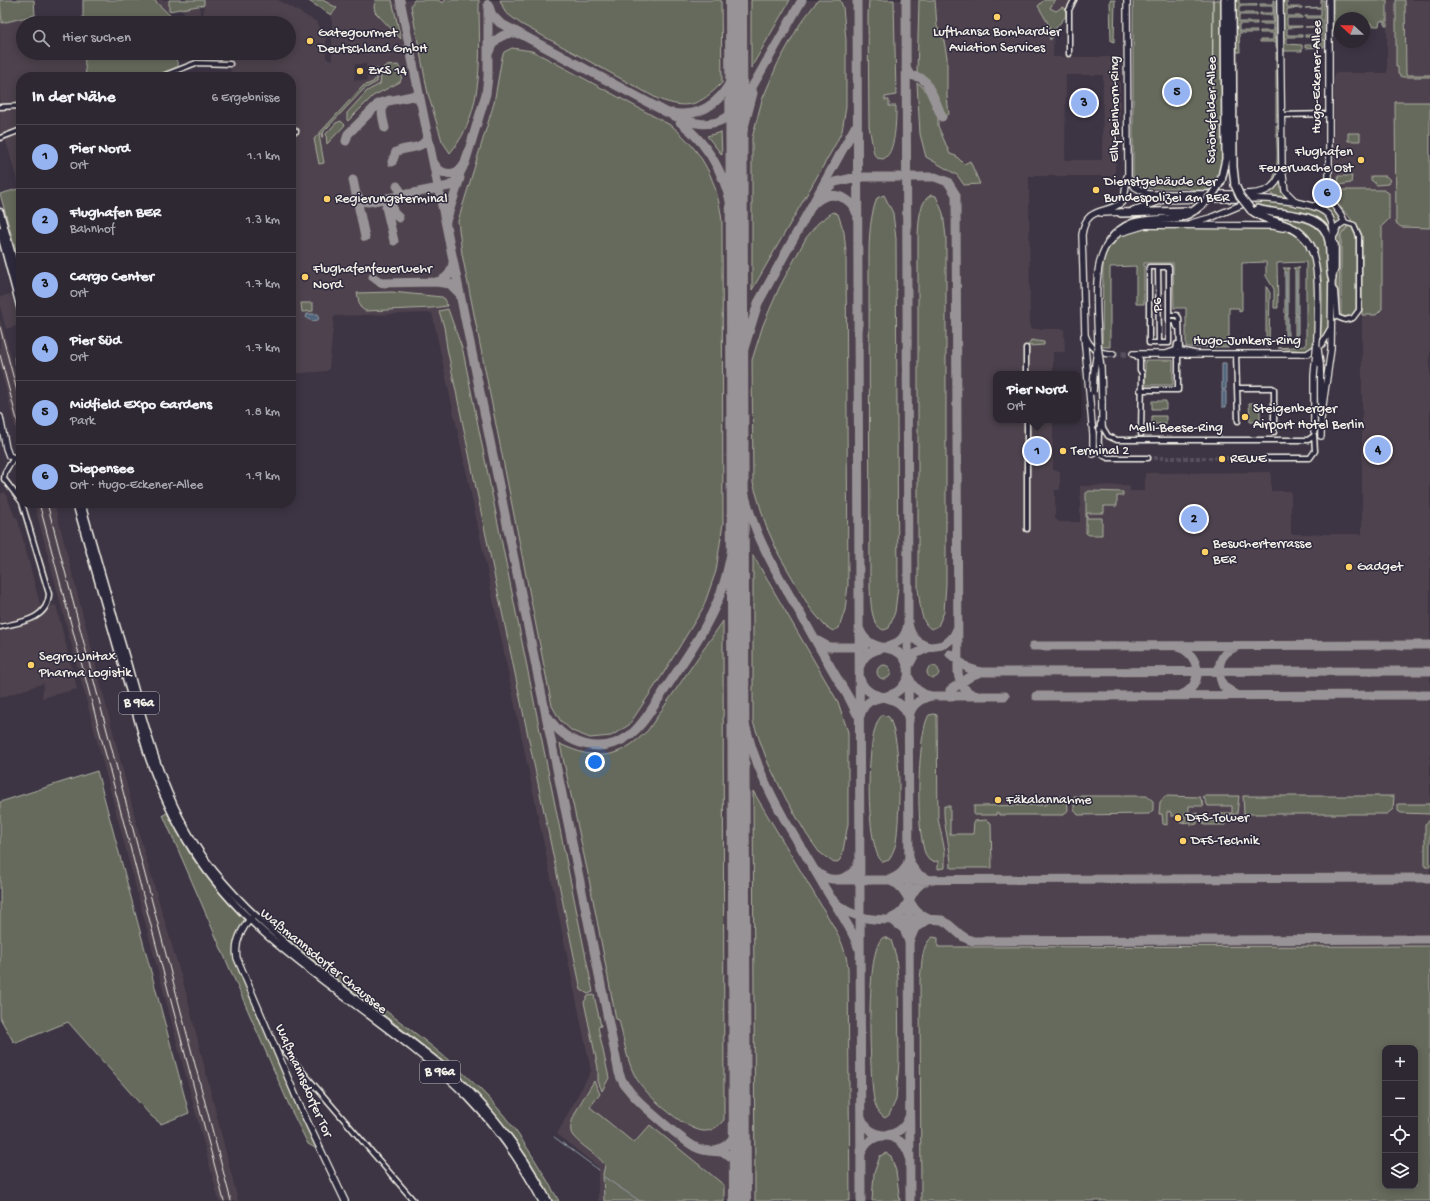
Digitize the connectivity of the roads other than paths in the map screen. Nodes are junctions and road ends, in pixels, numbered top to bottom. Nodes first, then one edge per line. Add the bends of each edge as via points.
1 (1074, 0) edge
2 (1127, 0) edge
3 (1225, 0) edge
4 (1232, 0) edge
5 (1280, 0) edge
6 (1329, 0) edge
7 (1069, 54) dead end
8 (230, 64) dead end
9 (173, 72) edge
10 (16, 106) edge
11 (0, 107) edge
12 (1329, 114) junction
13 (1280, 115) junction
14 (16, 132) edge
15 (0, 138) edge
16 (1282, 167) junction
17 (1127, 173) junction
18 (1209, 194) dead end
19 (1329, 194) junction
20 (1217, 196) dead end
21 (1204, 199) dead end
22 (1245, 201) junction
23 (1297, 204) junction
24 (1314, 206) junction
25 (1195, 210) junction
26 (0, 212) edge
27 (1121, 213) junction
28 (1090, 218) junction
29 (1344, 222) junction
30 (1175, 225) junction
31 (0, 231) edge
32 (1109, 242) junction
33 (1313, 251) junction
34 (1158, 267) junction
35 (16, 270) edge
36 (1332, 278) junction
37 (1332, 286) junction
38 (16, 291) edge
39 (1169, 315) junction
40 (1169, 321) junction
41 (1084, 332) junction
42 (1317, 340) junction
43 (1159, 343) junction
44 (1098, 346) junction
45 (1026, 348) dead end
46 (1149, 353) junction
47 (1165, 353) junction
48 (1113, 354) tunnel mouth
49 (1133, 354) joint
50 (1178, 354) junction
51 (1195, 354) junction
52 (1236, 354) junction
53 (1140, 359) junction
54 (1026, 371) edge
55 (1237, 388) junction
56 (1140, 390) junction
57 (0, 418) edge
58 (1321, 419) junction
59 (1238, 421) dead end
60 (1027, 423) edge
61 (1101, 425) junction
62 (1274, 432) dead end
63 (1141, 434) dead end
64 (1314, 434) junction
65 (1093, 435) junction
66 (1321, 436) dead end
67 (1093, 454) dead end
68 (1148, 458) tunnel mouth
69 (1268, 458) tunnel mouth
70 (13, 459) junction
71 (16, 459) edge
72 (16, 495) edge
73 (23, 508) edge
74 (77, 508) edge
75 (82, 508) edge
76 (1027, 529) dead end
77 (0, 627) edge
78 (254, 918) junction
79 (283, 1049) dead end
80 (345, 1201) edge
81 (414, 1201) edge
82 (542, 1201) edge
83 (548, 1201) edge

1 - 7 street via 1069,10
2 - 17 street, Elly-Beinhorn-Ring
3 - 25 highway, Schönefelder Allee, bridge via 1226,159 1221,182 1212,197
4 - 22 highway, Schönefelder Allee, bridge via 1232,154 1235,185
5 - 13 street
6 - 12 street, Hugo-Eckener-Allee
8 - 9 street via 196,63
10 - 11 street
12 - 13 street
12 - 19 street, Hugo-Eckener-Allee
13 - 16 street
14 - 15 street
16 - 22 street via 1278,179 1270,189
16 - 23 street via 1285,191
17 - 18 street, Elly-Beinhorn-Ring via 1135,187 1144,193
17 - 28 street via 1124,200 1116,207 1098,211
19 - 24 street via 1320,204
19 - 29 street, Hugo-Eckener-Allee via 1331,202 1343,216
20 - 22 street
21 - 27 street via 1164,200
22 - 23 street via 1268,199
22 - 30 street via 1205,219
22 - 33 highway via 1262,217 1295,229 1306,238
22 - 36 highway via 1318,223 1329,241
23 - 24 street
24 - 36 street, Hugo-Junkers-Ring via 1326,212 1332,225
25 - 27 highway via 1172,213
25 - 32 highway via 1183,216 1146,219 1132,223 1117,232
26 - 35 main road
27 - 28 street via 1105,212
28 - 41 street via 1083,232 1082,246
29 - 36 street via 1335,231 1335,269
29 - 37 street, Hugo-Junkers-Ring via 1354,225 1359,236 1359,310 1353,318 1345,320 1337,316 1335,291
30 - 32 street via 1135,227
30 - 33 street via 1281,227 1299,236
31 - 38 main road
32 - 44 street via 1101,256 1098,271
33 - 42 street via 1317,275
34 - 39 street, P6 via 1169,267
34 - 43 street, P6
34 - 43 street, P6 via 1148,267 1148,309 1149,343
36 - 37 street, Hugo-Junkers-Ring
37 - 52 street, Hugo-Junkers-Ring via 1329,332 1315,350 1307,354
37 - 58 street, Hugo-Junkers-Ring via 1331,349
39 - 40 street, P6
39 - 51 street via 1177,315 1179,318 1180,350
40 - 43 street, P6 via 1169,343
40 - 47 street via 1175,321 1177,324 1177,345 1175,351
41 - 48 street via 1094,348 1103,353
41 - 65 street
42 - 58 street, bridge
42 - 64 street, bridge via 1314,370
44 - 61 street, bridge via 1101,368
44 - 65 street, bridge via 1094,372
45 - 54 street
46 - 47 street, Hugo-Junkers-Ring
46 - 49 street, Hugo-Junkers-Ring
46 - 53 street
47 - 50 street, Hugo-Junkers-Ring
49 - 53 street
50 - 51 street, Hugo-Junkers-Ring
50 - 56 street via 1178,390
51 - 52 street, Hugo-Junkers-Ring
52 - 55 street
53 - 56 street
55 - 59 street
55 - 62 street via 1273,389
56 - 63 street
57 - 70 street via 6,448
58 - 66 street
60 - 76 street
61 - 64 street, Melli-Beese-Ring via 1108,436 1117,440 1308,440
61 - 68 street via 1099,450 1103,456
64 - 69 street via 1315,450 1310,458
65 - 67 street
70 - 71 street
70 - 72 street via 4,479
73 - 77 street via 49,599 40,615
74 - 78 main road, Waßmannsdorfer Chaussee / B 96a via 159,787 173,819 196,856 215,881
75 - 78 main road, Waßmannsdorfer Chaussee / B 96a via 153,752 175,810 214,871
78 - 80 street, Waßmannsdorfer Tor via 241,932 237,944 238,958 303,1112
78 - 82 main road, Waßmannsdorfer Chaussee / B 96a via 310,970 424,1057 468,1097 510,1146
78 - 83 main road, Waßmannsdorfer Chaussee / B 96a via 434,1059 475,1097 505,1131
79 - 81 street

